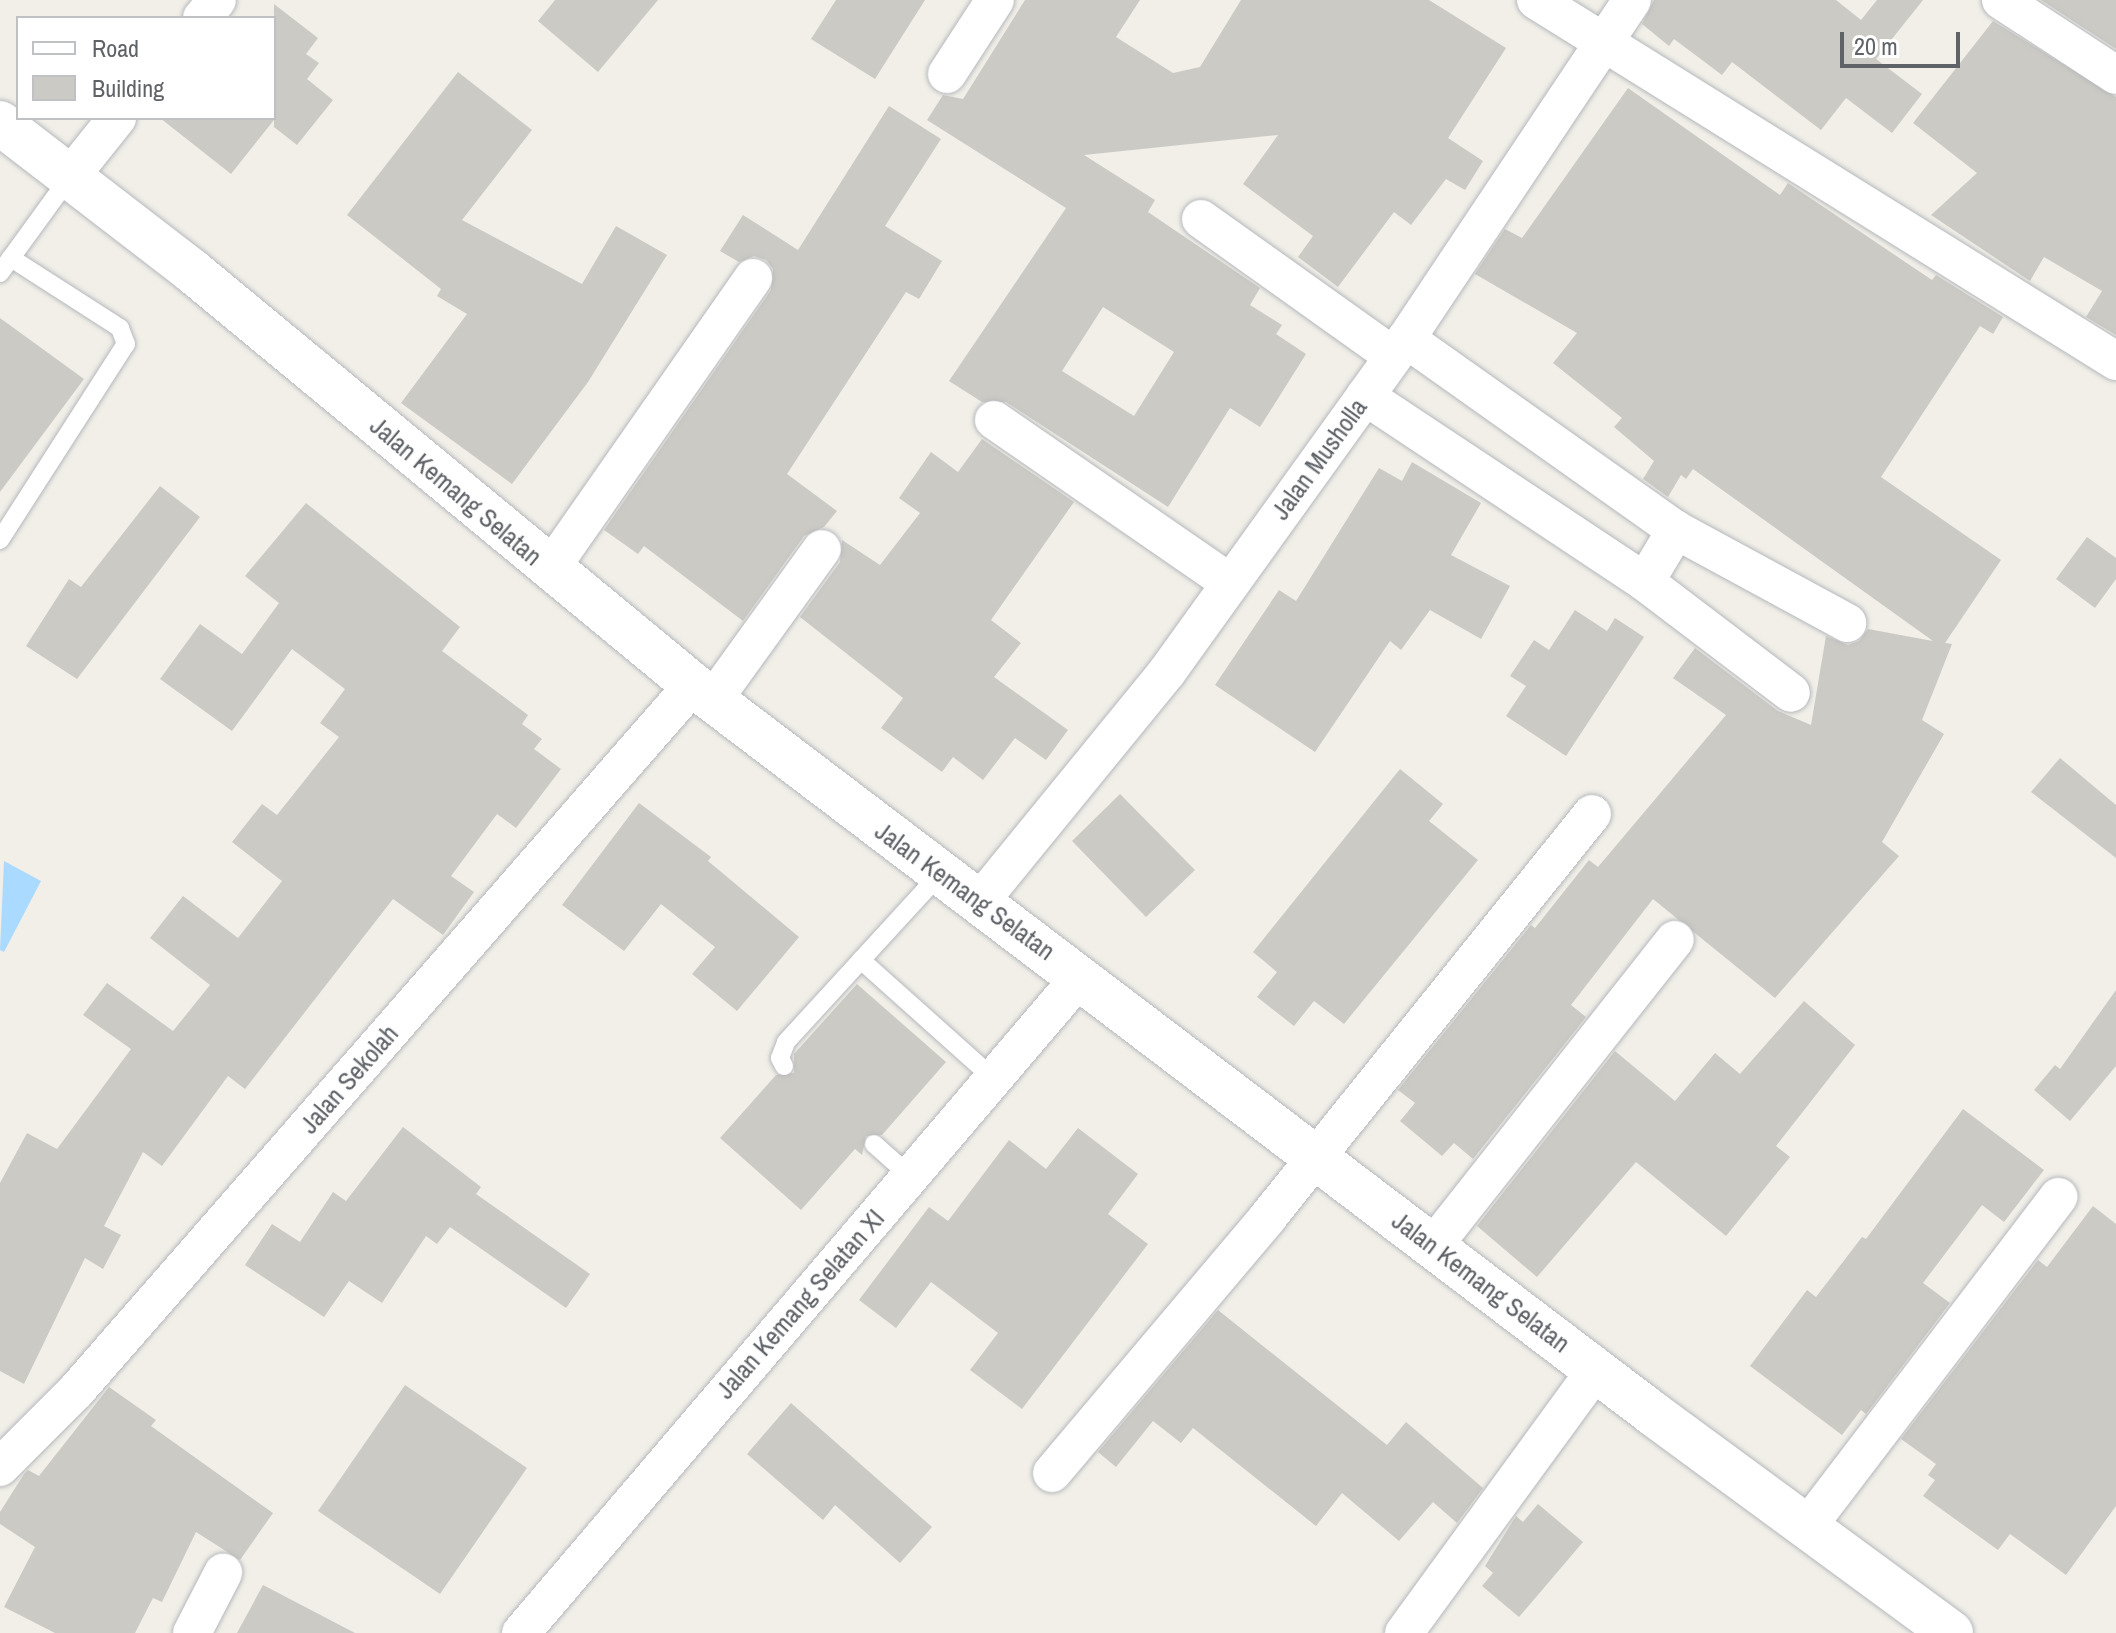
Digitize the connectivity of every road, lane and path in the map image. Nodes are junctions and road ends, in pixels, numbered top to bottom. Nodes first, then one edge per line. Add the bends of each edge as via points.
1 (217, 0) edge
2 (995, 0) edge
3 (1536, 0) edge
4 (1632, 0) edge
5 (2001, 0) edge
6 (204, 16) edge
7 (1602, 43) junction
8 (947, 74) dead end
9 (2116, 75) edge
10 (115, 120) edge
11 (0, 123) edge
12 (69, 178) junction
13 (1201, 219) dead end
14 (5, 265) edge
15 (753, 278) dead end
16 (1399, 348) junction
17 (2116, 361) edge
18 (1365, 396) junction
19 (994, 420) dead end
20 (1676, 530) junction
21 (0, 540) edge
22 (822, 549) dead end
23 (550, 569) junction
24 (1229, 582) junction
25 (1645, 582) junction
26 (1847, 623) dead end
27 (703, 692) junction
28 (1791, 693) dead end
29 (1592, 814) dead end
30 (939, 875) junction
31 (981, 900) junction
32 (1675, 940) dead end
33 (861, 960) junction
34 (1081, 976) junction
35 (784, 1066) dead end
36 (993, 1078) junction
37 (874, 1144) dead end
38 (1317, 1156) junction
39 (910, 1176) junction
40 (2058, 1197) dead end
41 (1433, 1246) junction
42 (1596, 1370) junction
43 (0, 1467) edge
44 (1052, 1473) dead end
45 (1807, 1527) junction
46 (223, 1573) dead end
47 (192, 1633) edge
48 (521, 1633) edge
49 (1404, 1633) edge
50 (1951, 1633) edge

1 - 6 street
2 - 8 street
3 - 7 street
4 - 7 street, Jalan Musholla
5 - 9 street
7 - 16 street, Jalan Musholla
7 - 17 street
10 - 12 street
11 - 12 street, Jalan Kemang Selatan
12 - 14 lane
12 - 23 street, Jalan Kemang Selatan via 192,271
13 - 16 street
14 - 21 lane via 120,328 126,344
15 - 23 street
16 - 18 street, Jalan Musholla
16 - 20 street
18 - 24 street, Jalan Musholla
18 - 25 street
19 - 24 street
20 - 25 street
20 - 26 street
22 - 27 street, Jalan Sekolah
23 - 27 street, Jalan Kemang Selatan
24 - 31 street, Jalan Musholla via 1146,700
25 - 28 street
27 - 30 street, Jalan Kemang Selatan
27 - 43 street, Jalan Sekolah via 76,1391
29 - 38 street
30 - 31 street, Jalan Kemang Selatan
30 - 33 lane
31 - 34 street, Jalan Kemang Selatan
32 - 41 street
33 - 35 lane via 786,1042 780,1058
33 - 36 lane
34 - 36 street, Jalan Kemang Selatan XI
34 - 38 street, Jalan Kemang Selatan
36 - 39 street, Jalan Kemang Selatan XI
37 - 39 lane
38 - 41 street, Jalan Kemang Selatan
38 - 44 street
39 - 48 street, Jalan Kemang Selatan XI
40 - 45 street
41 - 42 street, Jalan Kemang Selatan
42 - 45 street, Jalan Kemang Selatan
42 - 49 street
45 - 50 street, Jalan Kemang Selatan
46 - 47 street

